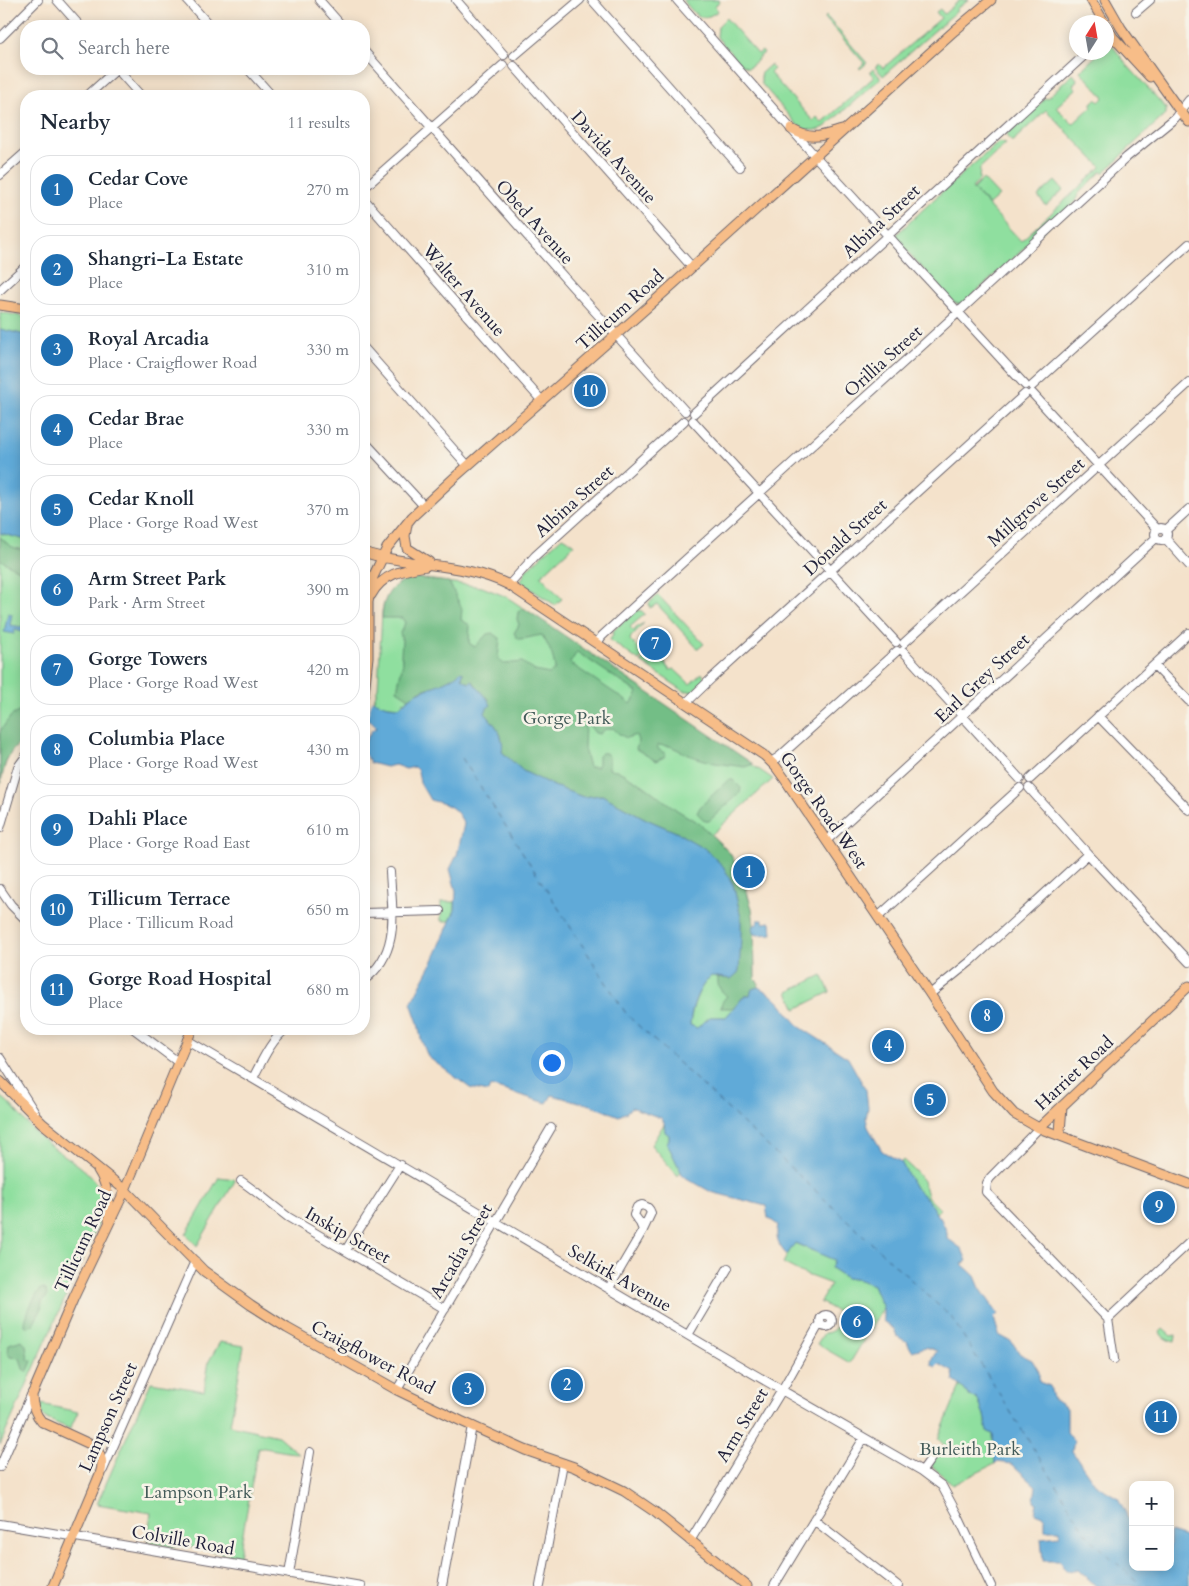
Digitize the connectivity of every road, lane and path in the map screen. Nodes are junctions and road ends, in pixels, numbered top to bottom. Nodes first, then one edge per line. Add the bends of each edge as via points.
1 (38, 0) edge
2 (57, 0) edge
3 (187, 0) edge
4 (319, 0) edge
5 (456, 0) edge
6 (580, 0) edge
7 (592, 0) edge
8 (677, 0) edge
9 (982, 0) edge
10 (991, 0) edge
11 (1091, 0) edge
12 (1105, 0) edge
13 (1150, 0) edge
14 (980, 10) junction
15 (1136, 12) dead end
16 (1100, 15) edge
17 (75, 20) edge
18 (205, 20) edge
19 (337, 20) edge
20 (0, 38) edge
21 (1114, 42) edge
22 (504, 55) junction
23 (514, 56) junction
24 (370, 58) edge
25 (1079, 60) edge
26 (503, 65) junction
27 (514, 66) junction
28 (110, 75) edge
29 (123, 75) edge
30 (253, 75) edge
31 (94, 90) edge
32 (136, 90) edge
33 (267, 90) edge
34 (1189, 100) edge
35 (1180, 111) junction
36 (1189, 122) edge
37 (432, 128) junction
38 (792, 129) junction
39 (845, 130) junction
40 (815, 156) junction
41 (20, 157) edge
42 (740, 167) dead end
43 (0, 175) edge
44 (370, 184) edge
45 (370, 206) edge
46 (888, 235) junction
47 (1189, 244) edge
48 (692, 268) junction
49 (20, 272) edge
50 (0, 290) edge
51 (0, 305) edge
52 (20, 309) edge
53 (959, 312) junction
54 (616, 335) junction
55 (370, 355) edge
56 (1189, 383) edge
57 (1029, 390) junction
58 (542, 401) junction
59 (685, 411) junction
60 (694, 417) junction
61 (684, 421) junction
62 (370, 448) edge
63 (468, 466) junction
64 (1098, 466) junction
65 (759, 493) junction
66 (424, 506) junction
67 (1189, 509) edge
68 (407, 523) junction
69 (1163, 532) junction
70 (370, 554) edge
71 (382, 557) junction
72 (433, 565) junction
73 (1189, 565) edge
74 (830, 571) junction
75 (509, 585) junction
76 (370, 592) edge
77 (370, 598) edge
78 (1189, 633) edge
79 (597, 643) junction
80 (900, 647) junction
81 (1154, 665) junction
82 (1189, 701) edge
83 (686, 703) junction
84 (1098, 716) junction
85 (962, 717) junction
86 (771, 762) junction
87 (20, 764) edge
88 (1020, 779) junction
89 (1030, 779) junction
90 (1020, 788) junction
91 (1029, 788) junction
92 (1189, 810) edge
93 (0, 828) edge
94 (827, 840) junction
95 (1088, 854) junction
96 (390, 872) dead end
97 (0, 889) edge
98 (440, 911) dead end
99 (392, 913) junction
100 (20, 914) edge
101 (370, 914) edge
102 (878, 917) junction
103 (1189, 962) edge
104 (370, 974) edge
105 (1189, 986) edge
106 (930, 994) junction
107 (142, 1035) edge
108 (189, 1035) edge
109 (280, 1035) edge
110 (187, 1040) junction
111 (0, 1058) edge
112 (178, 1062) junction
113 (253, 1078) junction
114 (0, 1081) edge
115 (1062, 1106) junction
116 (42, 1123) junction
117 (551, 1128) dead end
118 (1039, 1128) junction
119 (1062, 1136) junction
120 (86, 1158) junction
121 (400, 1165) junction
122 (241, 1181) dead end
123 (1189, 1184) edge
124 (125, 1190) junction
125 (496, 1221) junction
126 (109, 1223) junction
127 (643, 1230) dead end
128 (1189, 1243) edge
129 (346, 1250) junction
130 (195, 1261) junction
131 (728, 1268) dead end
132 (609, 1288) junction
133 (445, 1309) junction
134 (1108, 1319) junction
135 (820, 1325) dead end
136 (688, 1335) junction
137 (1114, 1359) dead end
138 (34, 1389) junction
139 (397, 1390) junction
140 (782, 1390) junction
141 (472, 1426) junction
142 (864, 1438) junction
143 (310, 1452) dead end
144 (932, 1457) dead end
145 (563, 1463) junction
146 (0, 1467) edge
147 (922, 1471) junction
148 (100, 1474) junction
149 (814, 1520) junction
150 (0, 1524) edge
151 (75, 1537) junction
152 (690, 1541) junction
153 (289, 1574) junction
154 (53, 1586) edge
155 (361, 1586) edge
156 (442, 1586) edge
157 (540, 1586) edge
158 (747, 1586) edge
159 (774, 1586) edge
160 (898, 1586) edge
161 (992, 1586) edge

1 - 20 street
2 - 17 street
3 - 18 street
4 - 19 street
5 - 22 street
6 - 23 street
7 - 42 street
8 - 38 street
9 - 14 main road
10 - 14 main road, Tillicum Road
11 - 16 main road
12 - 35 main road
13 - 15 street
14 - 39 main road, Tillicum Road
21 - 35 main road
22 - 23 street
22 - 26 street
23 - 27 street
24 - 37 street, Obed Avenue
25 - 46 street, Albina Street
26 - 27 street via 508,68
26 - 37 street
27 - 48 street, Davida Avenue
28 - 31 street
29 - 32 street
30 - 33 street
34 - 35 street, Orillia Street
35 - 36 main road
35 - 53 street, Orillia Street
37 - 44 street
37 - 54 street, Obed Avenue
38 - 39 main road via 803,136
38 - 40 street
39 - 40 main road, Tillicum Road
40 - 46 street
40 - 48 main road, Tillicum Road
41 - 43 street
45 - 58 street, Walter Avenue
46 - 53 street
46 - 60 street, Albina Street
47 - 57 street, Donald Street
48 - 54 main road, Tillicum Road
49 - 50 street
51 - 52 main road
53 - 57 street
53 - 65 street, Orillia Street
54 - 58 main road, Tillicum Road
54 - 59 street, Obed Avenue
55 - 63 street
56 - 64 street, Millgrove Street
57 - 64 street
57 - 74 street, Donald Street
58 - 63 main road, Tillicum Road
59 - 60 street via 691,410
59 - 61 street
60 - 61 street via 689,423
60 - 65 street
61 - 75 street, Albina Street via 535,556
62 - 66 street
63 - 66 main road, Tillicum Road
64 - 69 street
64 - 80 street, Millgrove Street
65 - 74 street
65 - 79 street, Orillia Street
66 - 68 main road, Tillicum Road
67 - 69 street
68 - 71 main road, Tillicum Road
68 - 72 main road via 407,548
69 - 73 street
69 - 85 street, Earl Grey Street via 1155,532 1156,538
70 - 71 main road, Gorge Road West
71 - 72 main road, Gorge Road West
71 - 76 main road, Tillicum Road
72 - 75 main road, Gorge Road West via 480,573
72 - 77 main road via 388,576
74 - 80 street
74 - 83 street, Donald Street
75 - 79 main road, Gorge Road West
78 - 81 street
79 - 83 main road, Gorge Road West
80 - 85 street
80 - 86 street, Millgrove Street
81 - 82 street
81 - 84 street
83 - 86 main road, Gorge Road West
84 - 89 street
84 - 92 street
85 - 88 street
85 - 94 street, Earl Grey Street
86 - 94 main road, Gorge Road West
87 - 93 street
88 - 89 street
88 - 90 street
89 - 91 street
90 - 91 street
90 - 102 street
91 - 95 street
94 - 102 main road, Gorge Road West
95 - 103 street
95 - 106 street
96 - 99 street
97 - 100 street
98 - 99 street
99 - 101 street
99 - 104 street via 391,940 377,968
102 - 106 main road, Gorge Road West
105 - 115 main road, Harriet Road
106 - 118 main road, Gorge Road West via 993,1091 1014,1114
107 - 112 street
108 - 110 main road, Tillicum Road
109 - 113 street
110 - 112 main road, Tillicum Road
110 - 113 street, Selkirk Avenue
111 - 116 street, Craigflower Road
112 - 124 main road, Tillicum Road
113 - 121 street, Selkirk Avenue
114 - 116 main road, Craigflower Road
115 - 118 main road, Harriet Road
115 - 119 main road
116 - 120 main road, Craigflower Road
117 - 125 street, Arcadia Street
118 - 119 main road, Gorge Road West
118 - 134 street, Harriet Road via 990,1178 986,1192
119 - 123 main road, Gorge Road West
120 - 124 main road, Craigflower Road
120 - 126 main road via 97,1168 104,1182
121 - 125 street, Selkirk Avenue
121 - 129 street
122 - 129 street, Inskip Street via 288,1217
124 - 126 main road, Tillicum Road
124 - 130 main road, Craigflower Road
125 - 132 street, Selkirk Avenue
125 - 133 street, Arcadia Street
126 - 138 main road, Tillicum Road
127 - 132 street
128 - 134 street
129 - 133 street, Inskip Street
130 - 139 main road, Craigflower Road via 204,1271 269,1317
130 - 148 street, Lampson Street
131 - 136 street
132 - 136 street, Selkirk Avenue
133 - 139 street, Arcadia Street
134 - 137 street
135 - 140 street, Arm Street
136 - 140 street, Selkirk Avenue
138 - 146 street, Tillicum Road
138 - 148 main road via 32,1402 38,1418 94,1446 102,1462
139 - 141 main road, Craigflower Road
140 - 142 street, Selkirk Avenue
140 - 152 street, Arm Street
141 - 145 main road, Craigflower Road
141 - 156 street
142 - 147 street, Selkirk Avenue
142 - 149 street
143 - 153 street
144 - 147 street
145 - 152 main road, Craigflower Road via 624,1491
145 - 157 street
147 - 161 street, Selkirk Avenue via 942,1486
148 - 151 main road, Lampson Street
149 - 159 street
149 - 160 street
150 - 151 street, Colville Road
151 - 153 street, Colville Road
151 - 154 main road, Lampson Street
152 - 158 main road, Craigflower Road
153 - 155 street, Colville Road

